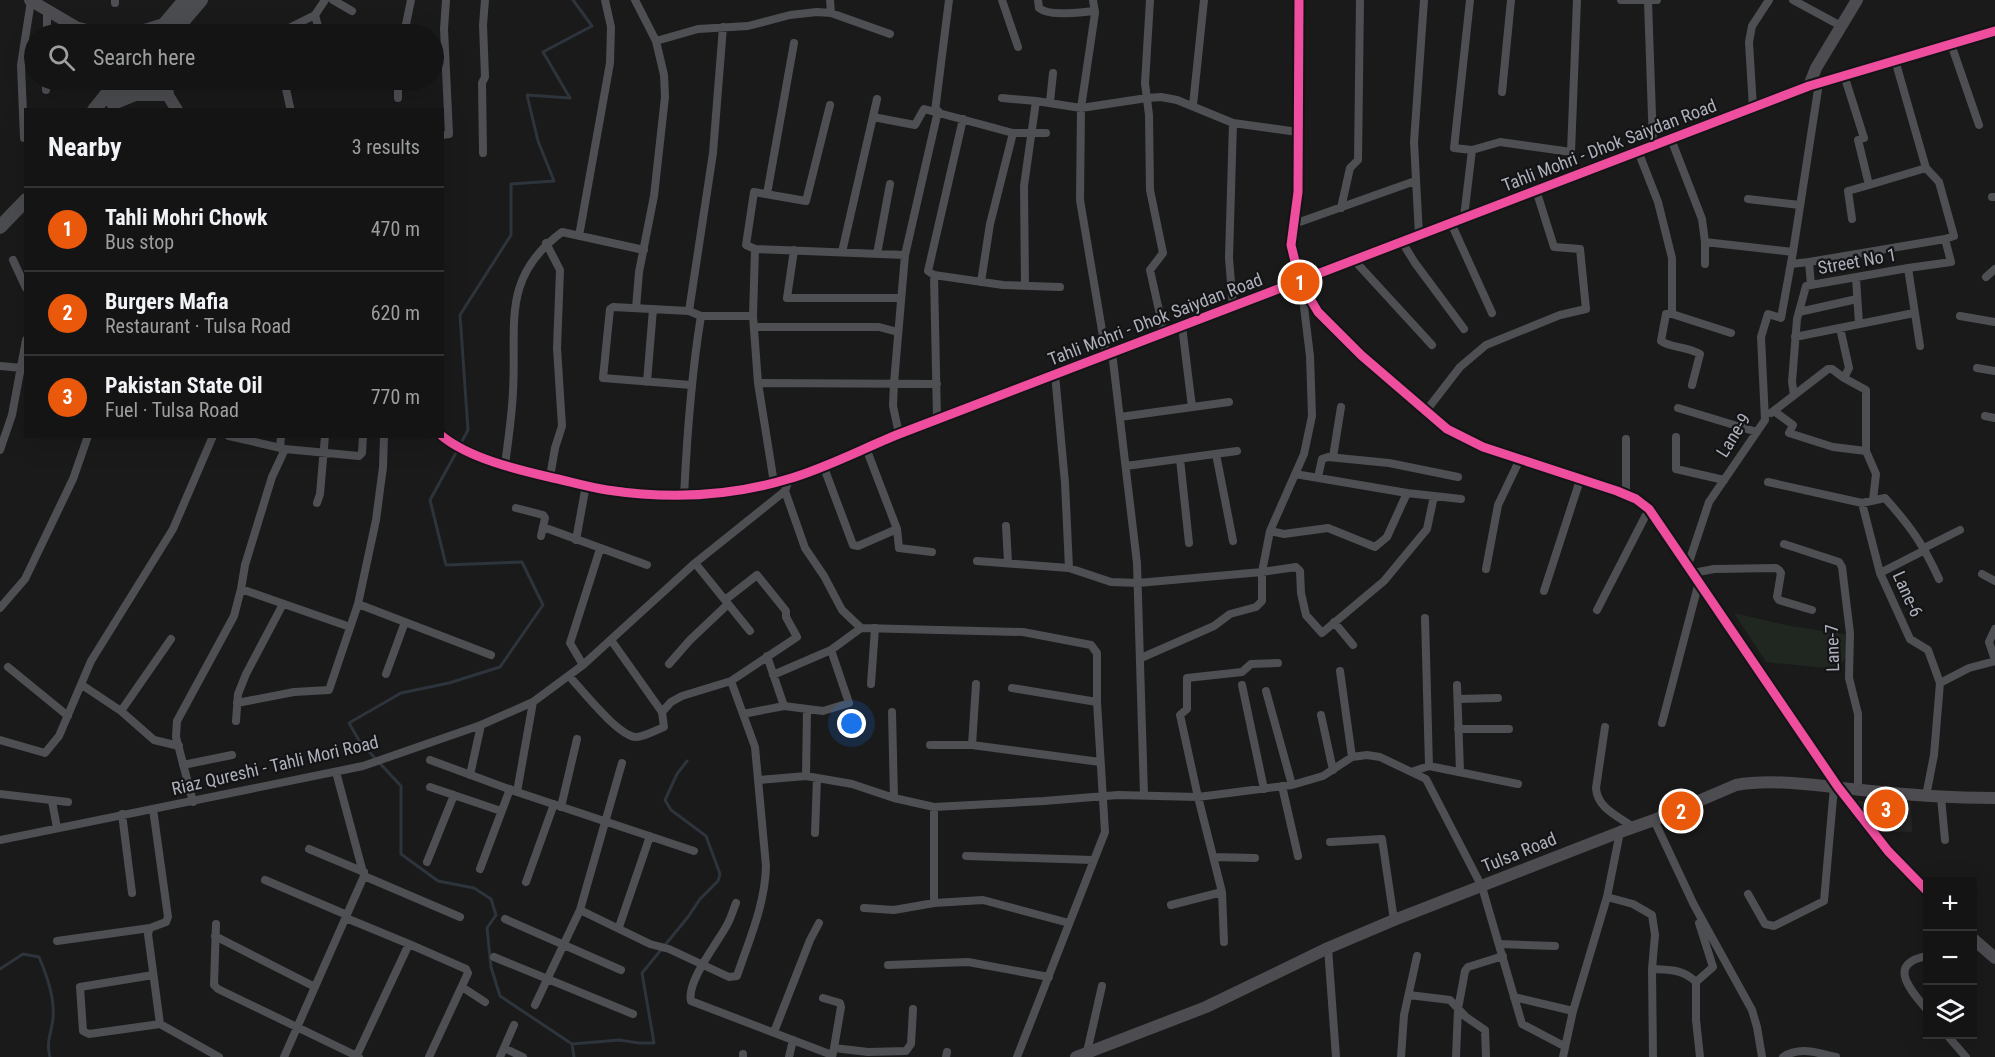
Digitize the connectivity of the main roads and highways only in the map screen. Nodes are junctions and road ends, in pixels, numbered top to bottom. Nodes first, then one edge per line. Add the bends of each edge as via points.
1 (185, 0) edge
2 (201, 0) edge
3 (173, 24) edge
4 (177, 24) edge
5 (122, 90) edge
6 (165, 90) edge
7 (109, 102) edge
8 (24, 202) edge
9 (24, 214) edge
10 (0, 227) edge
11 (0, 239) edge

1 - 3 main road
2 - 4 main road
5 - 7 main road
6 - 7 main road via 166,94 135,94
8 - 10 main road
9 - 11 main road

